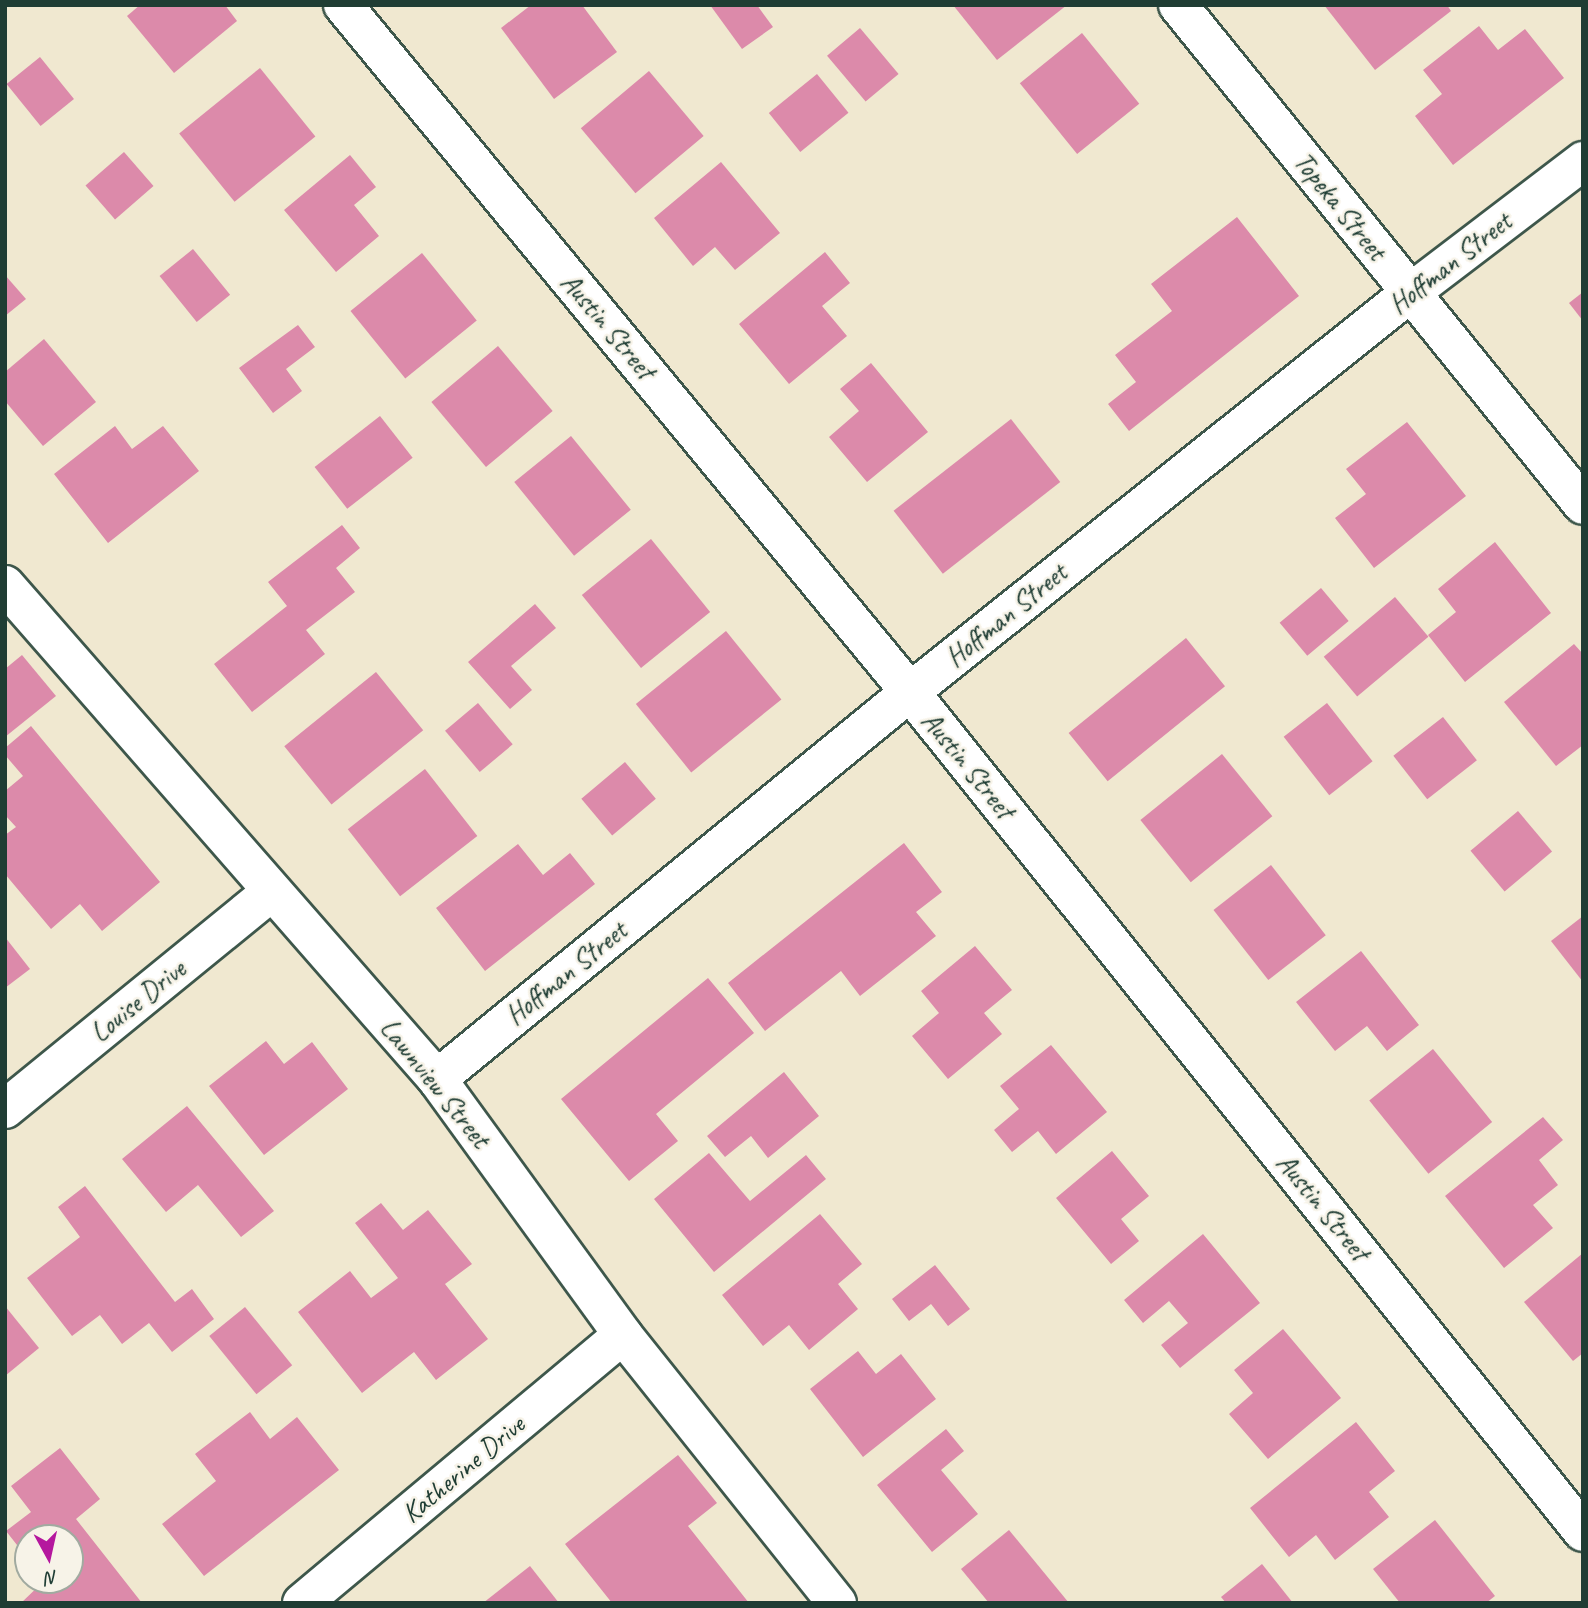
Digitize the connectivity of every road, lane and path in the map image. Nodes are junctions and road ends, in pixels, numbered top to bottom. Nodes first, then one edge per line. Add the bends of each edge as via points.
1 (343, 5) edge
2 (1178, 5) edge
3 (1583, 161) edge
4 (1410, 293) junction
5 (1583, 505) edge
6 (5, 586) edge
7 (909, 692) junction
8 (271, 892) junction
9 (437, 1079) junction
10 (5, 1109) edge
11 (623, 1335) junction
12 (1583, 1532) edge
13 (302, 1603) edge
14 (837, 1603) edge

1 - 7 street, Austin Street
2 - 4 street, Topeka Street
3 - 4 street, Hoffman Street
4 - 5 street, Topeka Street
4 - 7 street, Hoffman Street
6 - 8 street, Lawnview Street
7 - 9 street, Hoffman Street
7 - 12 street, Austin Street
8 - 9 street, Lawnview Street
8 - 10 street, Louise Drive
9 - 11 street, Lawnview Street
11 - 13 street, Katherine Drive
11 - 14 street, Lawnview Street

